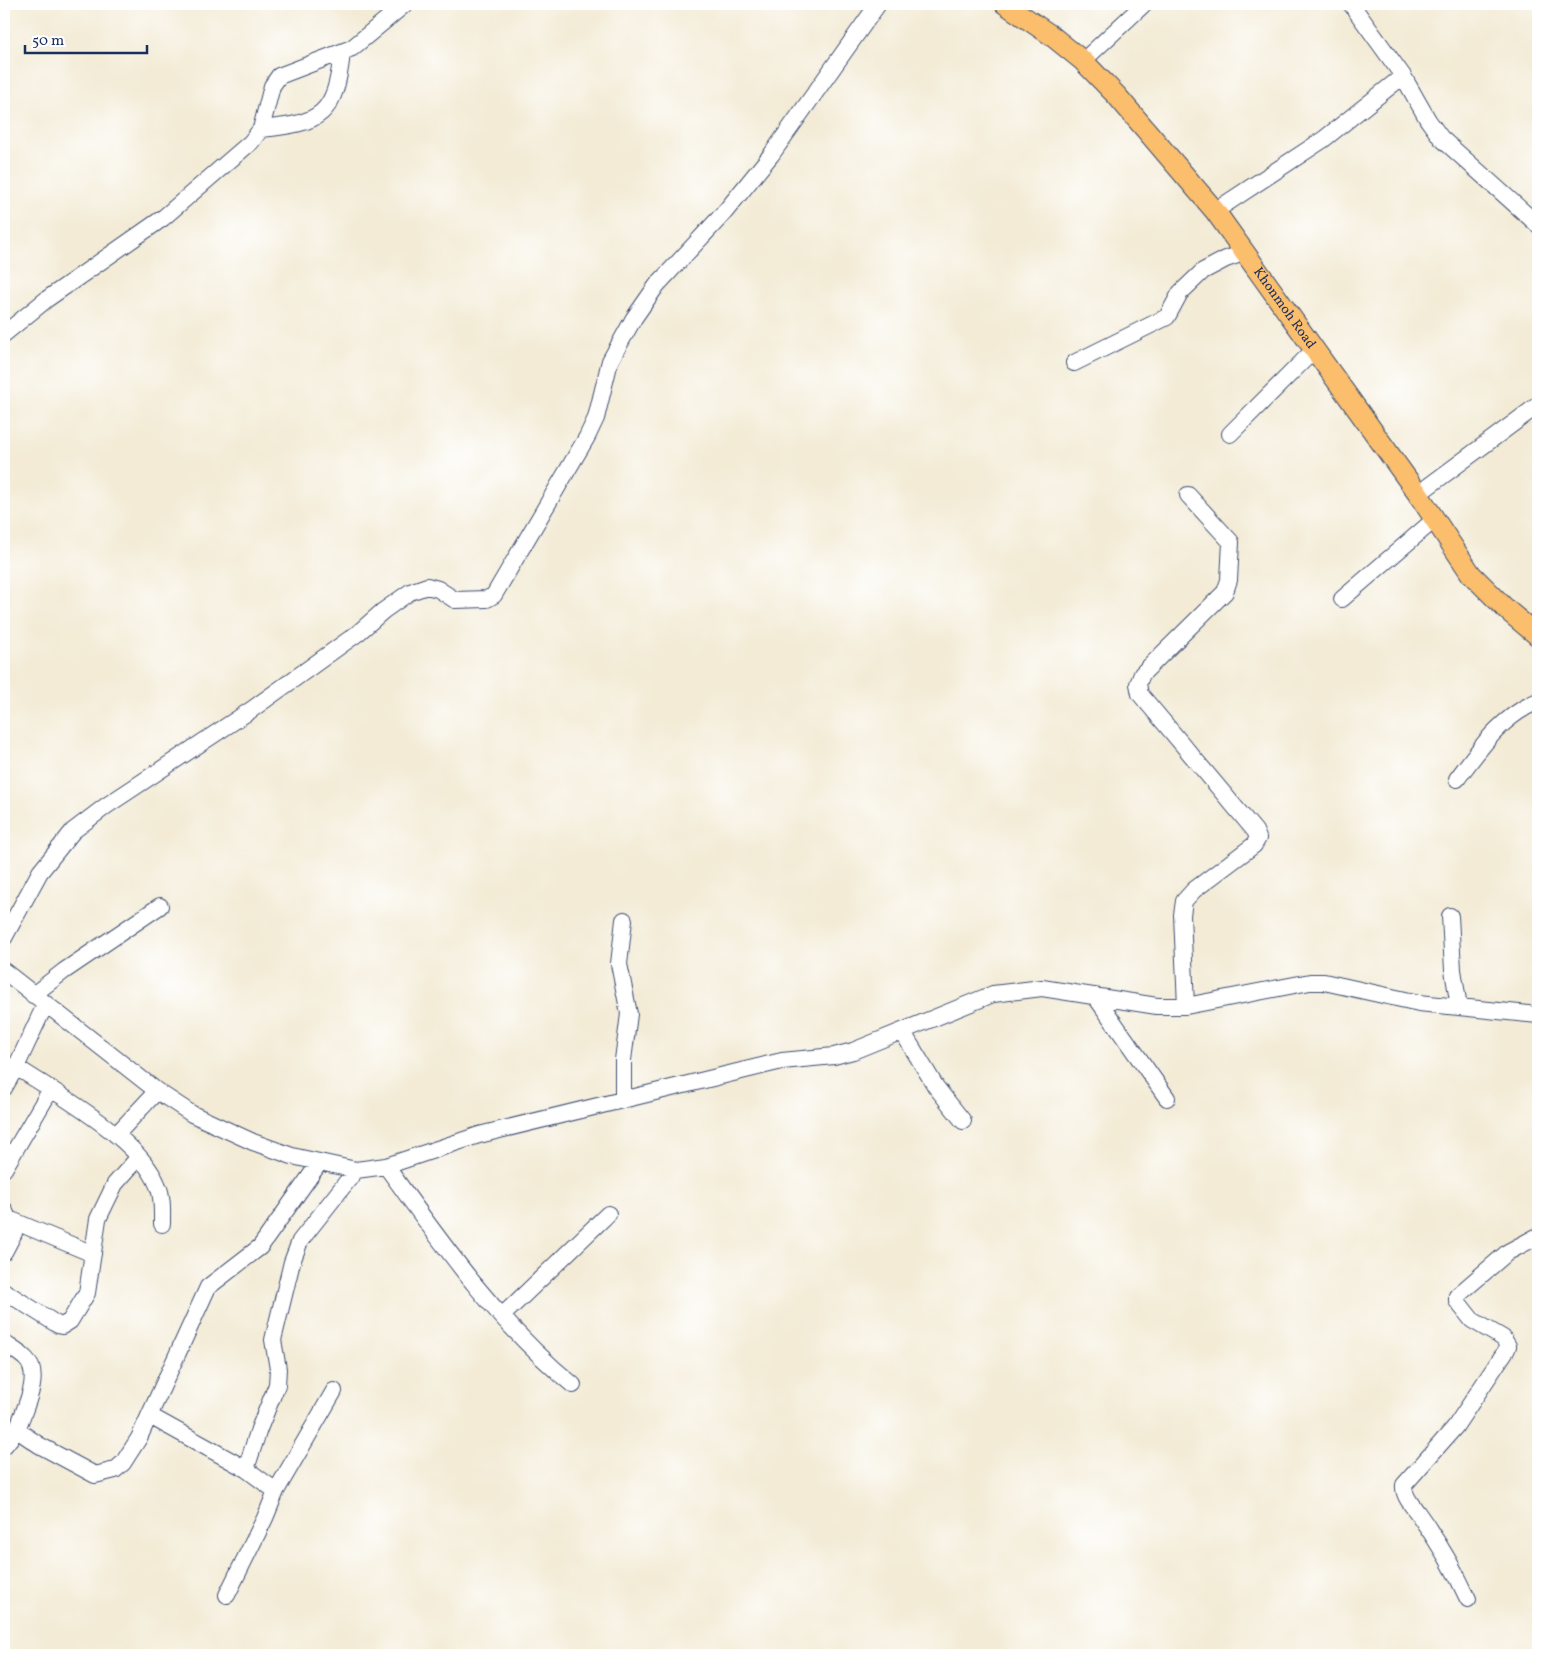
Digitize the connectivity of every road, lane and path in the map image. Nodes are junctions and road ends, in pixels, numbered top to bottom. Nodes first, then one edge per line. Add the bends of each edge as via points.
1 (405, 4) edge
2 (878, 4) edge
3 (1005, 4) edge
4 (1144, 4) edge
5 (1351, 4) edge
6 (342, 53) junction
7 (1082, 61) junction
8 (1403, 76) junction
9 (261, 129) junction
10 (1215, 212) junction
11 (1538, 224) edge
12 (1244, 254) junction
13 (4, 334) edge
14 (1313, 351) junction
15 (1074, 363) dead end
16 (1538, 405) edge
17 (1230, 434) dead end
18 (1418, 494) junction
19 (1188, 495) dead end
20 (1434, 520) junction
21 (1342, 599) dead end
22 (1538, 636) edge
23 (1538, 701) edge
24 (1457, 779) dead end
25 (160, 906) dead end
26 (1450, 916) dead end
27 (624, 920) dead end
28 (4, 938) edge
29 (4, 971) edge
30 (1095, 996) junction
31 (39, 1000) junction
32 (1186, 1006) junction
33 (1459, 1007) junction
34 (1538, 1015) edge
35 (902, 1031) junction
36 (16, 1067) junction
37 (4, 1088) edge
38 (51, 1089) junction
39 (157, 1091) junction
40 (1168, 1098) dead end
41 (623, 1100) junction
42 (962, 1121) dead end
43 (116, 1134) junction
44 (138, 1158) junction
45 (320, 1162) junction
46 (386, 1166) junction
47 (4, 1169) edge
48 (356, 1170) junction
49 (6, 1214) edge
50 (608, 1214) dead end
51 (162, 1224) dead end
52 (1538, 1236) edge
53 (4, 1252) edge
54 (93, 1254) junction
55 (4, 1291) edge
56 (502, 1316) junction
57 (4, 1343) edge
58 (572, 1385) dead end
59 (334, 1391) dead end
60 (150, 1416) junction
61 (17, 1430) junction
62 (4, 1446) edge
63 (246, 1469) junction
64 (276, 1491) junction
65 (227, 1595) dead end
66 (1468, 1599) dead end

1 - 6 street
2 - 28 street via 771,155 724,213 657,285 634,318 610,361 596,418 587,437 494,595 487,599 458,600 438,588 427,586 410,592 251,710 73,831 40,872
3 - 7 main road, Khonmoh Road
4 - 7 street
5 - 8 street
6 - 9 street via 279,76 272,86
6 - 9 street via 332,100 325,110 299,123
7 - 10 main road, Khonmoh Road via 1117,96
8 - 10 street via 1330,135
8 - 11 street via 1441,138
9 - 13 street via 251,142 163,218 46,299
10 - 12 main road, Khonmoh Road
12 - 14 main road, Khonmoh Road
12 - 15 street via 1226,259 1200,273 1180,293 1167,317
14 - 17 street
14 - 18 main road, Khonmoh Road
16 - 18 street
18 - 20 main road, Khonmoh Road
19 - 32 street via 1231,542 1228,585 1225,592 1142,674 1138,689 1258,838 1254,845 1184,901
20 - 21 street
20 - 22 main road, Khonmoh Road via 1471,574
23 - 24 street via 1512,714 1501,724
25 - 31 street via 64,971
26 - 33 street
27 - 41 street via 619,964 629,1014 623,1060
29 - 31 street
30 - 32 street via 1157,1006
30 - 35 street via 1042,988 993,994
30 - 40 street
31 - 36 street
31 - 39 street
32 - 33 street via 1324,982 1419,1003
33 - 34 street
35 - 41 street via 834,1056 782,1061
35 - 42 street via 936,1087
36 - 37 street
36 - 38 street
38 - 43 street
38 - 47 street
39 - 43 street
39 - 45 street via 192,1114 253,1142
41 - 46 street via 479,1135
43 - 44 street
44 - 51 street via 158,1184
44 - 54 street via 115,1184 106,1201 98,1219
45 - 48 street
45 - 60 street via 260,1247 208,1287
46 - 48 street
46 - 56 street via 468,1278
48 - 63 street via 305,1233 297,1248 273,1340 277,1384
49 - 53 street via 14,1233
49 - 54 street
50 - 56 street
52 - 66 street via 1508,1252 1457,1296 1472,1320 1503,1338 1508,1346 1455,1427 1404,1485 1406,1496 1434,1536
54 - 55 street via 87,1293 66,1325 58,1325
56 - 58 street via 546,1363
57 - 61 street via 26,1359 33,1372 33,1382
59 - 64 street
60 - 61 street via 123,1463 115,1470 95,1475
60 - 63 street
61 - 62 street
63 - 64 street
64 - 65 street

